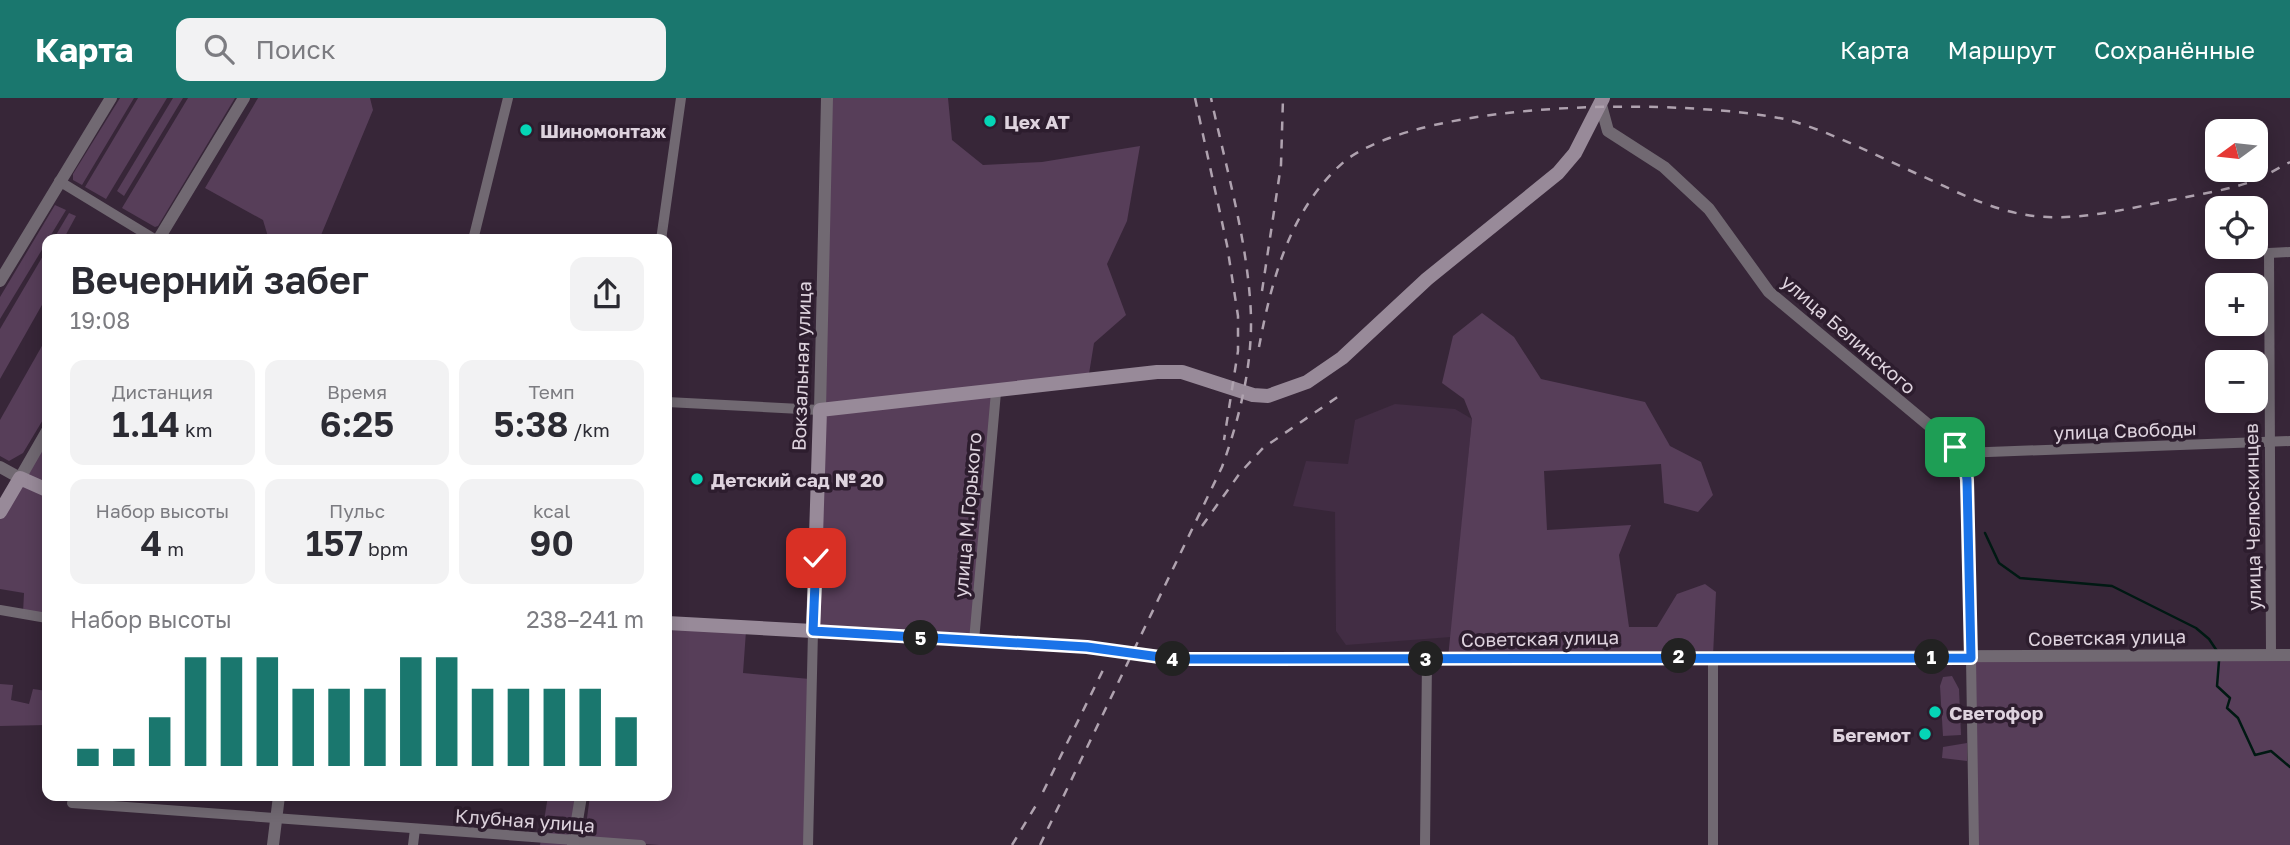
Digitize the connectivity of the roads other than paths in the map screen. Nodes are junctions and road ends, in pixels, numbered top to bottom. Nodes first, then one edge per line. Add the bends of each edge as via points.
1 (111, 98) edge
2 (244, 98) edge
3 (508, 98) edge
4 (681, 98) edge
5 (827, 98) edge
6 (1602, 101) edge
7 (59, 181) junction
8 (147, 234) edge
9 (161, 234) edge
10 (474, 234) edge
11 (662, 234) edge
12 (2290, 252) edge
13 (0, 281) edge
14 (996, 392) junction
15 (672, 402) edge
16 (820, 410) junction
17 (42, 440) edge
18 (2290, 441) edge
19 (2269, 442) junction
20 (1962, 453) junction
21 (0, 467) edge
22 (20, 478) junction
23 (42, 488) edge
24 (0, 512) edge
25 (0, 610) edge
26 (42, 617) edge
27 (672, 624) edge
28 (813, 631) junction
29 (974, 641) junction
30 (2271, 655) junction
31 (2290, 655) edge
32 (1713, 656) junction
33 (1971, 658) junction
34 (1427, 659) junction
35 (279, 801) edge
36 (579, 801) edge
37 (72, 803) dead end
38 (277, 819) junction
39 (415, 829) junction
40 (574, 843) edge
41 (274, 845) edge
42 (413, 845) edge
43 (641, 845) edge
44 (808, 845) edge
45 (1425, 845) edge
46 (1713, 845) edge
47 (1974, 845) edge

1 - 7 street
2 - 9 street
3 - 10 street
4 - 11 street
5 - 16 street, Вокзальная улица
6 - 14 main road via 1575,153 1558,173 1427,279 1342,358 1292,389 1253,395 1218,381 1169,372
6 - 20 street, улица Белинского via 1608,131 1664,167 1709,209 1769,292
7 - 8 street
7 - 13 street
12 - 19 street, улица Челюскинцев via 2269,253
14 - 16 main road
14 - 29 street, улица М.Горького
15 - 16 street
16 - 28 main road, Вокзальная улица
17 - 22 street
18 - 19 street, улица Свободы
19 - 20 street, улица Свободы
19 - 30 street, улица Челюскинцев
20 - 33 street via 1967,480
21 - 22 street
22 - 23 main road
22 - 24 main road
25 - 26 street
27 - 28 main road, Советская улица
28 - 29 street, Советская улица
28 - 44 street, Вокзальная улица
29 - 34 street, Советская улица via 1087,647 1174,659
30 - 31 street, Советская улица
30 - 33 street, Советская улица
32 - 33 street, Советская улица
32 - 34 street, Советская улица
32 - 46 street
33 - 47 street
34 - 45 street
35 - 38 street
36 - 40 street
37 - 38 street, Клубная улица
38 - 39 street, Клубная улица
38 - 41 street
39 - 40 street, Клубная улица
39 - 42 street
40 - 43 street, Клубная улица

